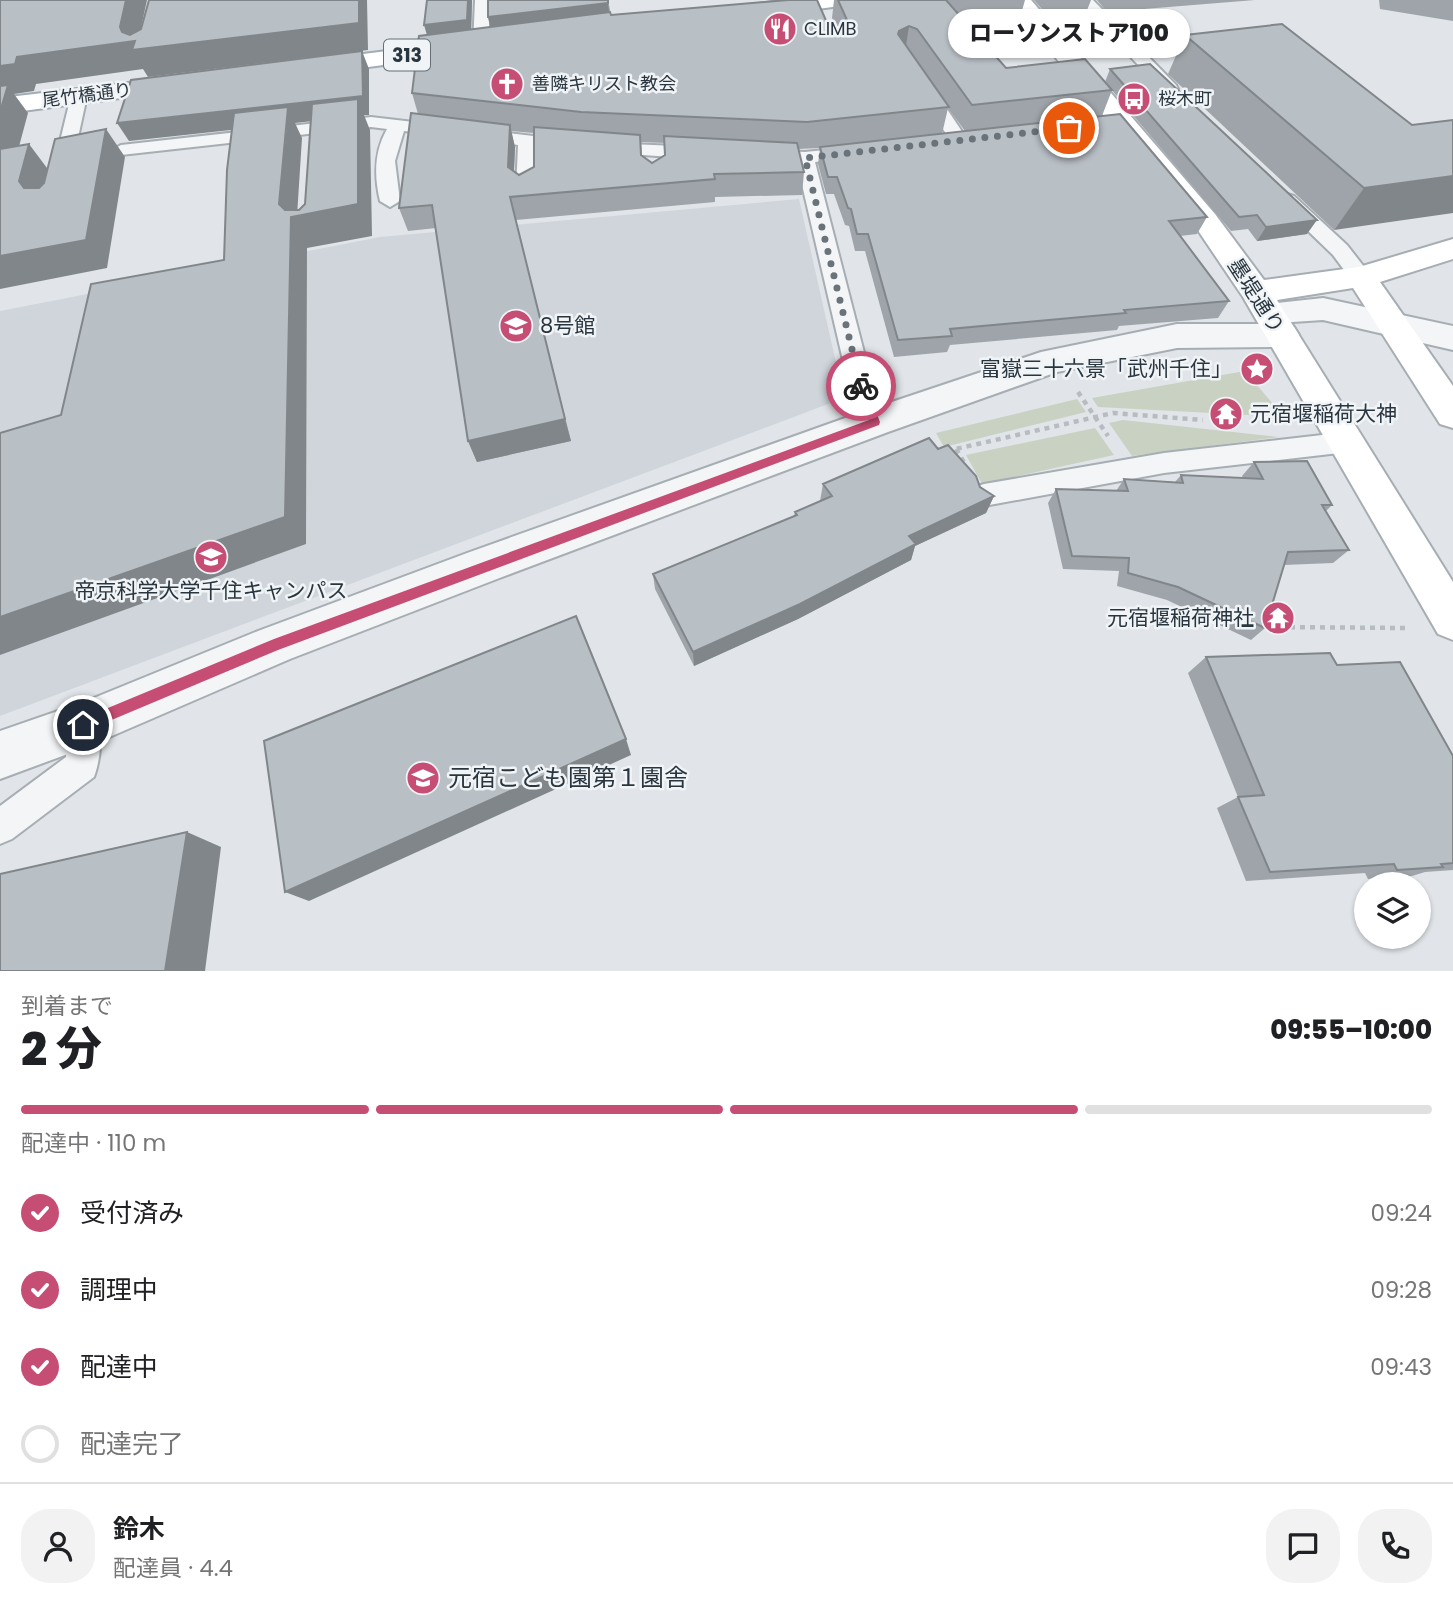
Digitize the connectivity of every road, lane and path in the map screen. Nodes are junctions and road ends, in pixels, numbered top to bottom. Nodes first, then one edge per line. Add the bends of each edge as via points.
1 (482, 0) edge
2 (1019, 0) edge
3 (1085, 0) edge
4 (826, 4) edge
5 (748, 12) edge
6 (508, 42) edge
7 (481, 46) junction
8 (288, 71) edge
9 (205, 81) edge
10 (919, 81) edge
11 (79, 96) junction
12 (1181, 99) edge
13 (0, 106) edge
14 (399, 124) junction
15 (527, 140) junction
16 (932, 142) edge
17 (121, 150) dead end
18 (869, 150) edge
19 (722, 154) edge
20 (750, 155) edge
21 (805, 158) junction
22 (59, 185) edge
23 (526, 190) edge
24 (1277, 190) edge
25 (390, 201) dead end
26 (1453, 249) edge
27 (1361, 277) junction
28 (1269, 313) junction
29 (1396, 326) junction
30 (1453, 338) edge
31 (1453, 414) edge
32 (1208, 420) dead end
33 (875, 422) junction
34 (1348, 442) junction
35 (940, 453) edge
36 (984, 495) edge
37 (1453, 620) edge
38 (1270, 627) edge
39 (1411, 628) dead end
40 (83, 725) junction
41 (0, 755) edge
42 (0, 827) edge

1 - 7 lane
2 - 28 main road, 墨堤通り via 1110,124 1205,220
3 - 12 lane
4 - 5 main road
6 - 7 main road, 313
7 - 8 main road, 313
9 - 11 main road, 尾竹橋通り
10 - 16 lane via 965,138
11 - 13 main road, 尾竹橋通り
11 - 22 lane
14 - 15 lane
14 - 17 lane via 371,121 314,135
14 - 25 lane via 391,136 383,178
15 - 19 lane via 654,158
15 - 23 lane
18 - 21 lane
20 - 21 lane
21 - 33 lane via 864,399
24 - 27 lane
26 - 27 main road
27 - 28 main road
27 - 29 main road
28 - 29 street via 1323,309
28 - 33 street via 1072,356
28 - 34 main road, 墨堤通り
29 - 30 street
29 - 31 main road
32 - 35 path via 1113,413
33 - 40 street via 287,640
34 - 36 lane via 1164,463
34 - 37 main road, 墨堤通り
38 - 39 path
40 - 41 street
40 - 42 lane via 82,765

